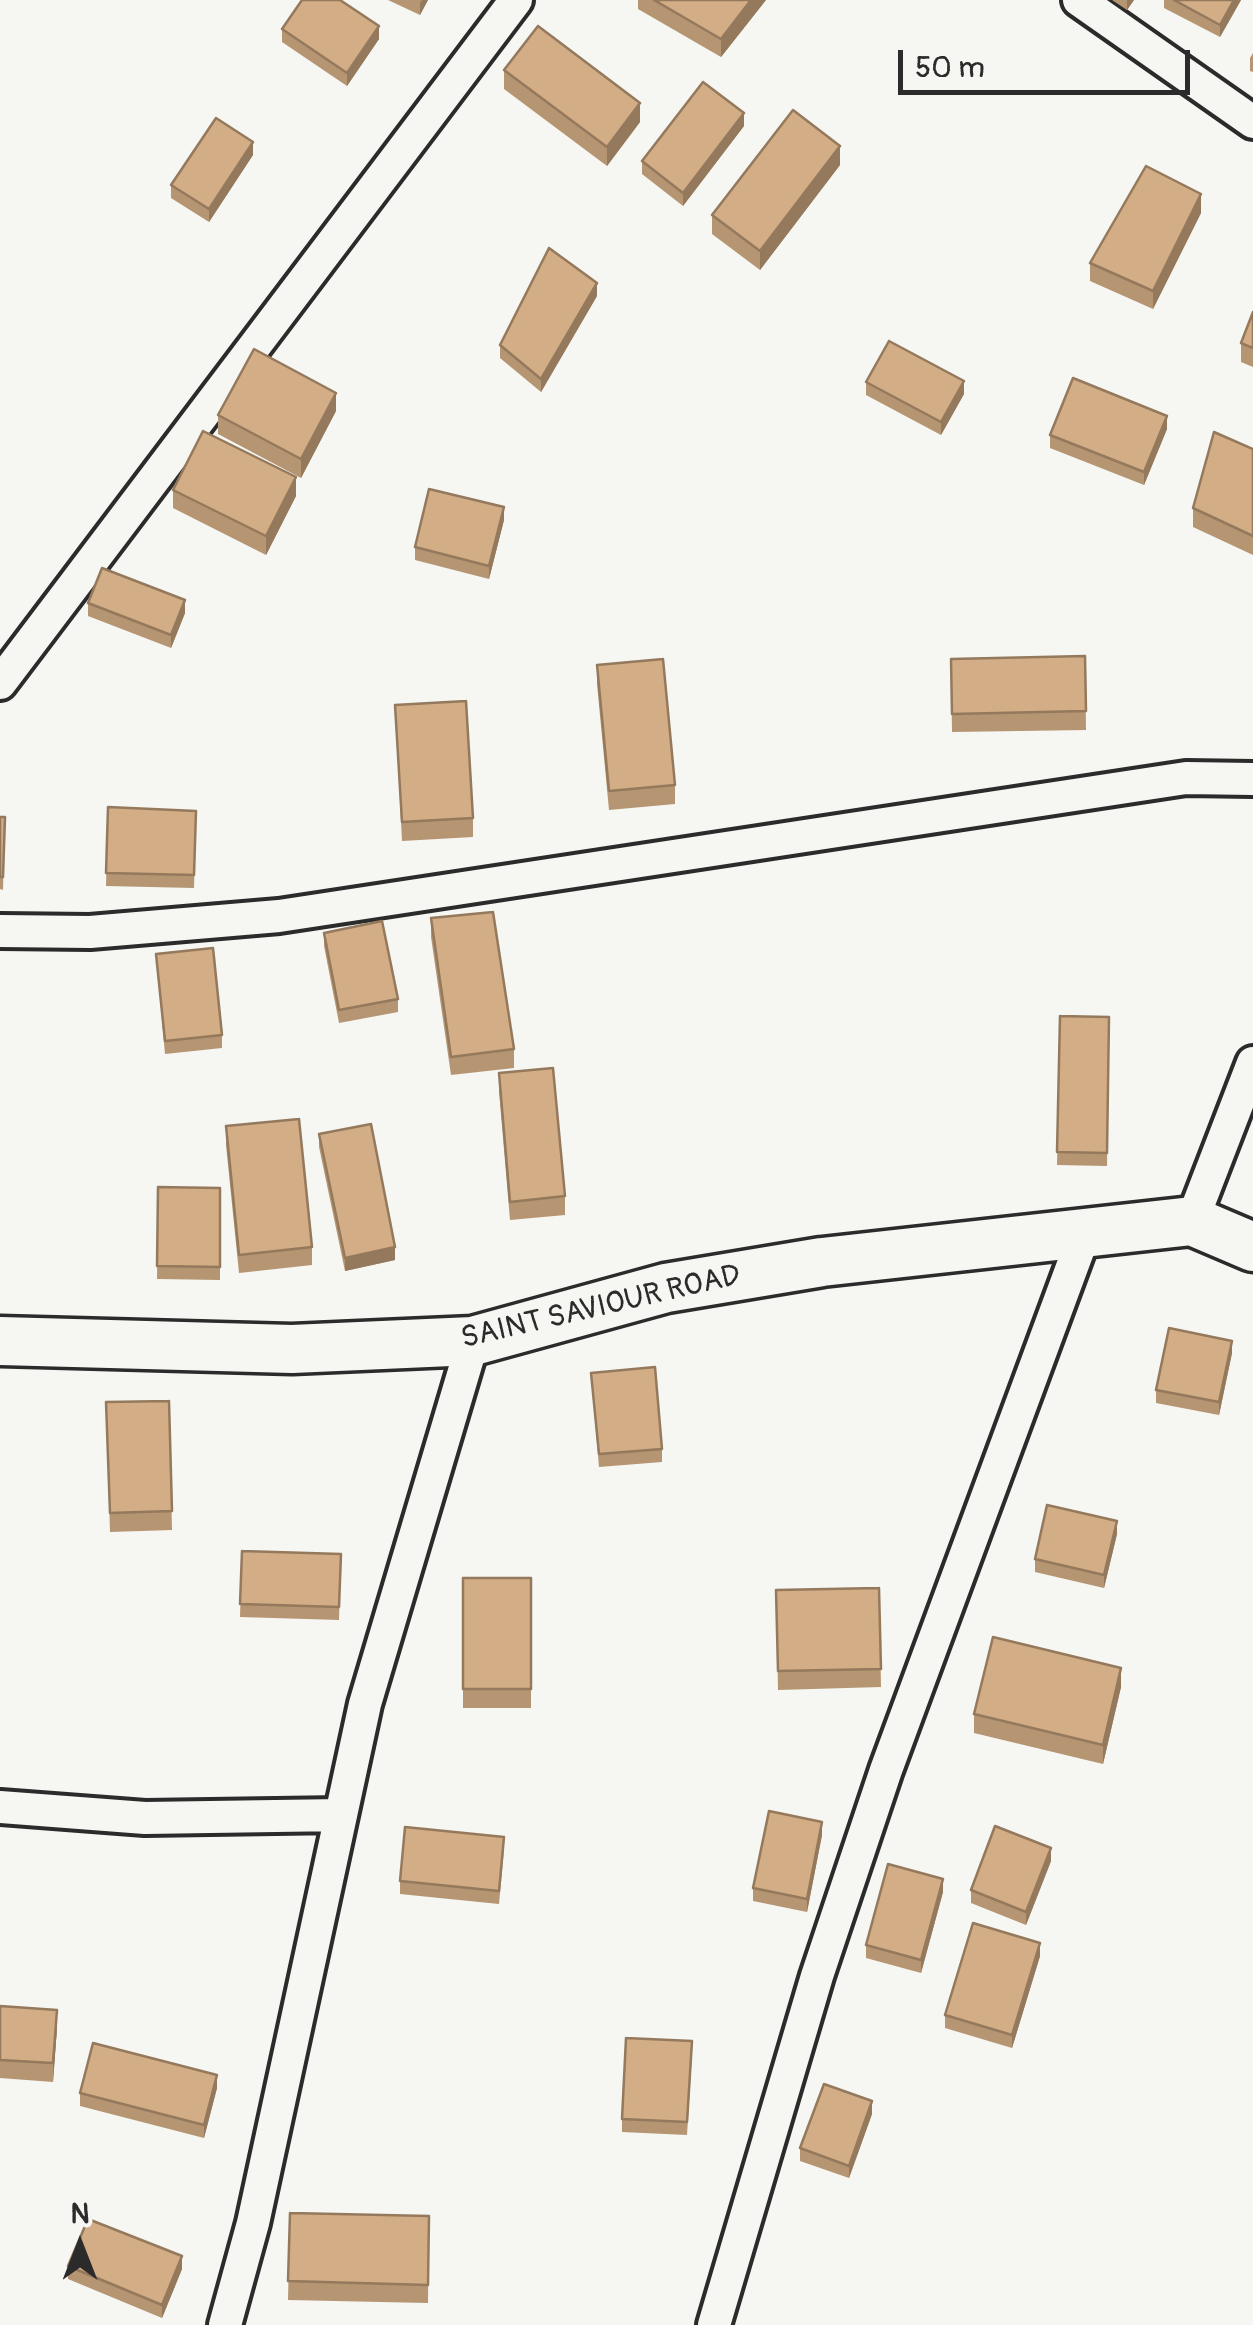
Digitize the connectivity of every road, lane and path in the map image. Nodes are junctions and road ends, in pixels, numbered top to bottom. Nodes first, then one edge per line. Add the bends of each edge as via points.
1 (516, 0) edge
2 (1079, 0) edge
3 (1253, 122) edge
4 (0, 683) edge
5 (1253, 779) edge
6 (0, 931) edge
7 (1253, 1063) edge
8 (1192, 1221) junction
9 (1084, 1232) junction
10 (1253, 1247) edge
11 (474, 1340) junction
12 (0, 1342) edge
13 (0, 1808) edge
14 (341, 1816) junction
15 (225, 2325) edge
16 (714, 2325) edge

1 - 4 street
2 - 3 street
5 - 6 street via 1186,778 279,916 90,932
7 - 8 street
8 - 9 street, SAINT SAVIOUR ROAD
8 - 10 street, SAINT SAVIOUR ROAD
9 - 11 street, SAINT SAVIOUR ROAD via 822,1262 666,1288
9 - 16 street via 816,1976
11 - 12 street, SAINT SAVIOUR ROAD via 292,1349
11 - 14 street via 365,1704
13 - 14 street via 144,1818
14 - 15 street

